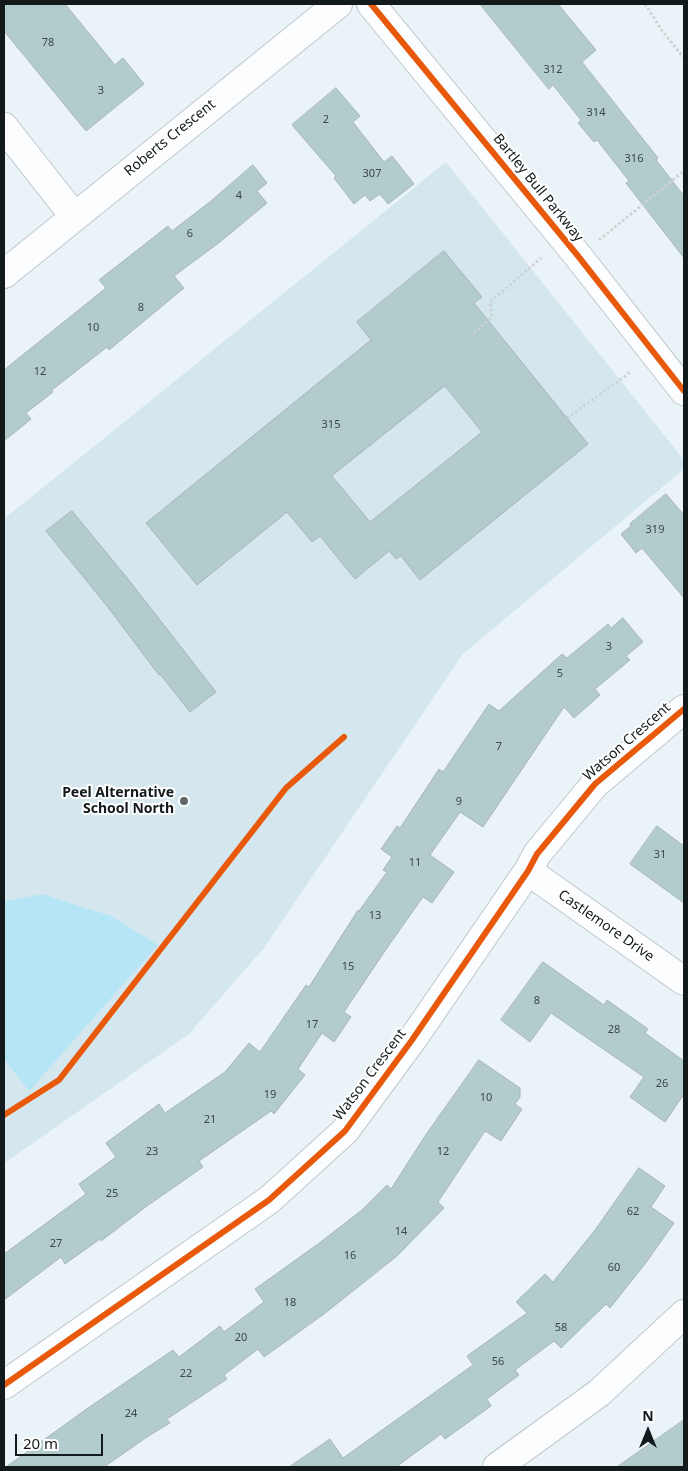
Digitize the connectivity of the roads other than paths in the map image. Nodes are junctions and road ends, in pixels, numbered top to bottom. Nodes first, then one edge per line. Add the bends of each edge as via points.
1 (338, 4) edge
2 (371, 4) edge
3 (4, 128) edge
4 (74, 216) junction
5 (4, 274) edge
6 (684, 391) edge
7 (684, 709) edge
8 (528, 871) junction
9 (684, 981) edge
10 (684, 1314) edge
11 (4, 1385) edge
12 (497, 1467) edge

1 - 4 street, Roberts Crescent
2 - 6 street, Bartley Bull Parkway
3 - 4 street
4 - 5 street, Roberts Crescent
7 - 8 street, Watson Crescent via 595,784 537,854
8 - 9 street, Castlemore Drive
8 - 11 street, Watson Crescent via 345,1131 269,1200
10 - 12 street via 599,1393

